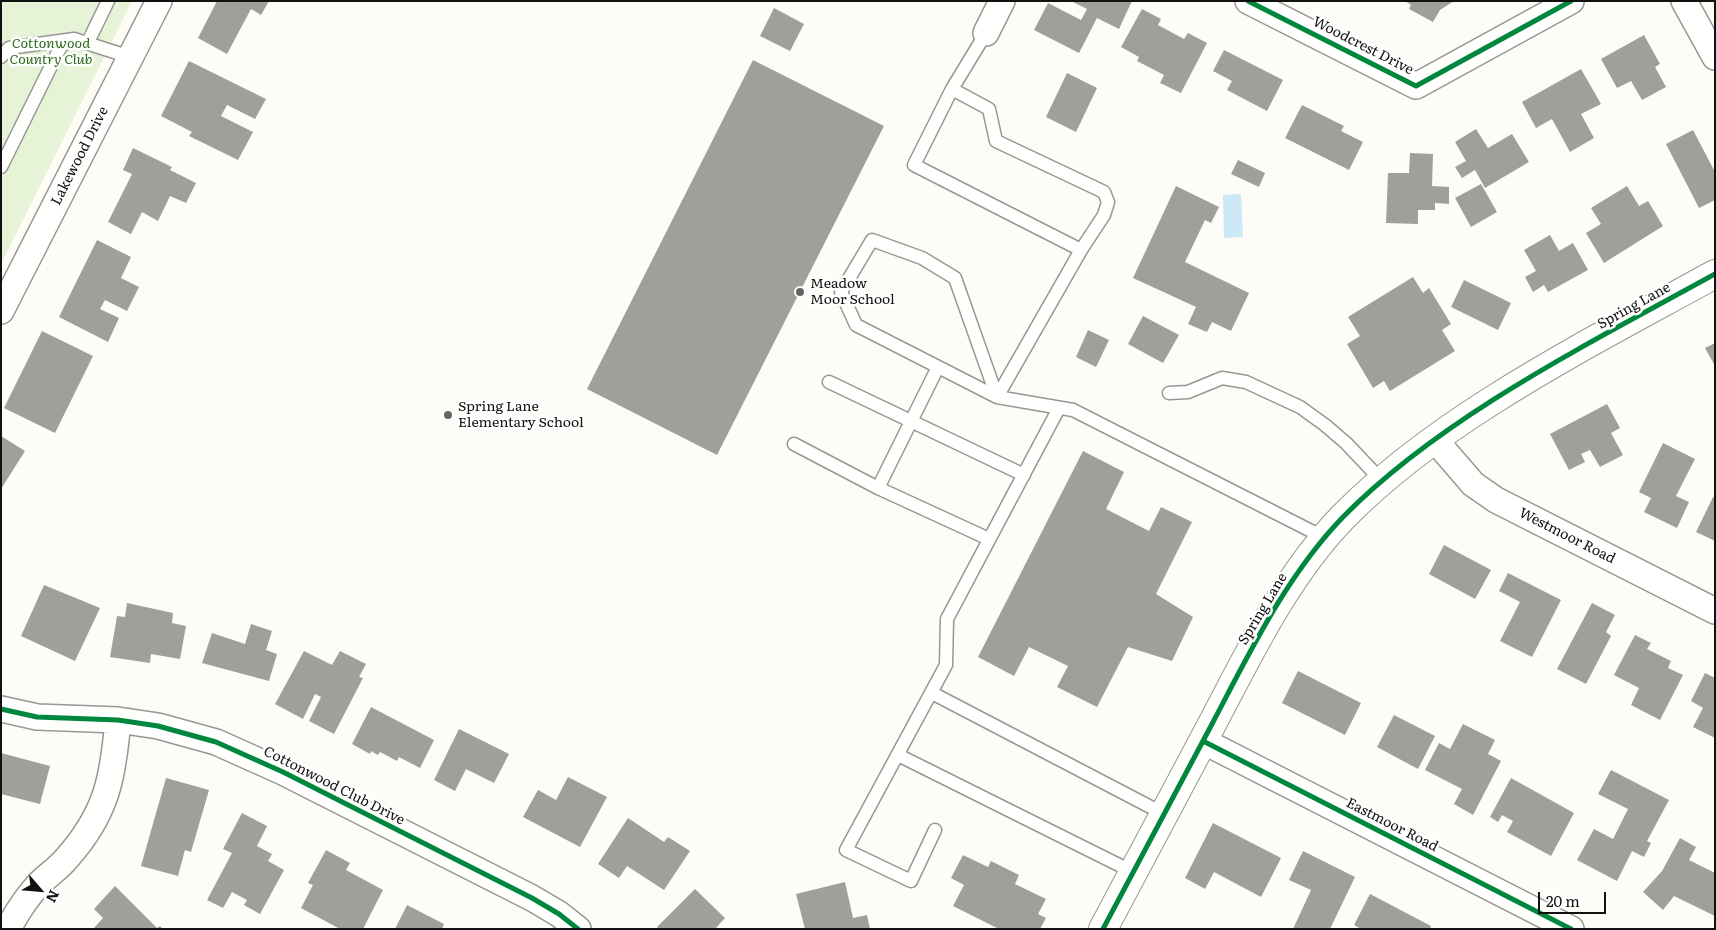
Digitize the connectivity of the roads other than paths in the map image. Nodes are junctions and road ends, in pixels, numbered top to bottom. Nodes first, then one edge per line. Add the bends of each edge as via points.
1 (108, 1) edge
2 (159, 1) edge
3 (1002, 1) edge
4 (1248, 1) edge
5 (1571, 1) edge
6 (1684, 1) edge
7 (986, 33) joint
8 (74, 39) junction
9 (88, 42) junction
10 (1, 57) edge
11 (130, 57) junction
12 (1715, 57) edge
13 (952, 89) junction
14 (1, 167) edge
15 (1081, 250) junction
16 (1715, 274) edge
17 (1, 311) edge
18 (938, 367) junction
19 (829, 382) dead end
20 (1169, 393) dead end
21 (997, 397) junction
22 (1059, 408) junction
23 (911, 422) junction
24 (1435, 440) junction
25 (794, 444) dead end
26 (1024, 475) junction
27 (1382, 481) junction
28 (878, 488) junction
29 (1325, 538) junction
30 (989, 539) junction
31 (1715, 611) edge
32 (932, 692) junction
33 (1, 709) edge
34 (118, 720) junction
35 (1203, 741) junction
36 (898, 755) junction
37 (1164, 814) junction
38 (935, 830) dead end
39 (1134, 872) junction
40 (8, 929) edge
41 (578, 929) edge
42 (1103, 929) edge
43 (1571, 929) edge

1 - 9 lane
2 - 11 street, Lakewood Drive
3 - 7 street
4 - 5 street, Woodcrest Drive via 1416,86
6 - 12 street
7 - 13 lane
8 - 9 lane
8 - 10 lane via 9,48
8 - 14 lane via 62,46
9 - 11 lane
11 - 17 street, Lakewood Drive
13 - 15 lane via 989,109 996,141 1104,192 1108,202 1104,215
13 - 15 lane via 914,165
15 - 21 lane
16 - 24 street, Spring Lane via 1528,380
18 - 21 lane
18 - 21 lane via 856,325 841,292 872,240 922,258 955,278
18 - 23 lane
19 - 23 lane
20 - 27 lane via 1188,392 1222,378 1246,382 1300,407 1326,425
21 - 22 lane
22 - 26 lane
22 - 29 lane via 1073,410
23 - 26 lane
23 - 28 lane
24 - 27 street, Spring Lane
24 - 31 street, Westmoor Road via 1473,484 1496,500
25 - 28 lane
26 - 30 lane
27 - 29 street, Spring Lane
28 - 30 lane
29 - 35 street, Spring Lane via 1280,600
30 - 32 lane via 947,619 946,665
32 - 36 lane
32 - 37 lane
33 - 34 street, Cottonwood Club Drive via 37,717
34 - 40 street via 106,798 89,831 66,860 18,909
34 - 41 street, Cottonwood Club Drive via 158,726 216,742 249,756 532,898
35 - 37 street, Spring Lane
35 - 43 street, Eastmoor Road
36 - 38 lane via 846,850 911,881
36 - 39 lane
37 - 39 street, Spring Lane
39 - 42 street, Spring Lane

